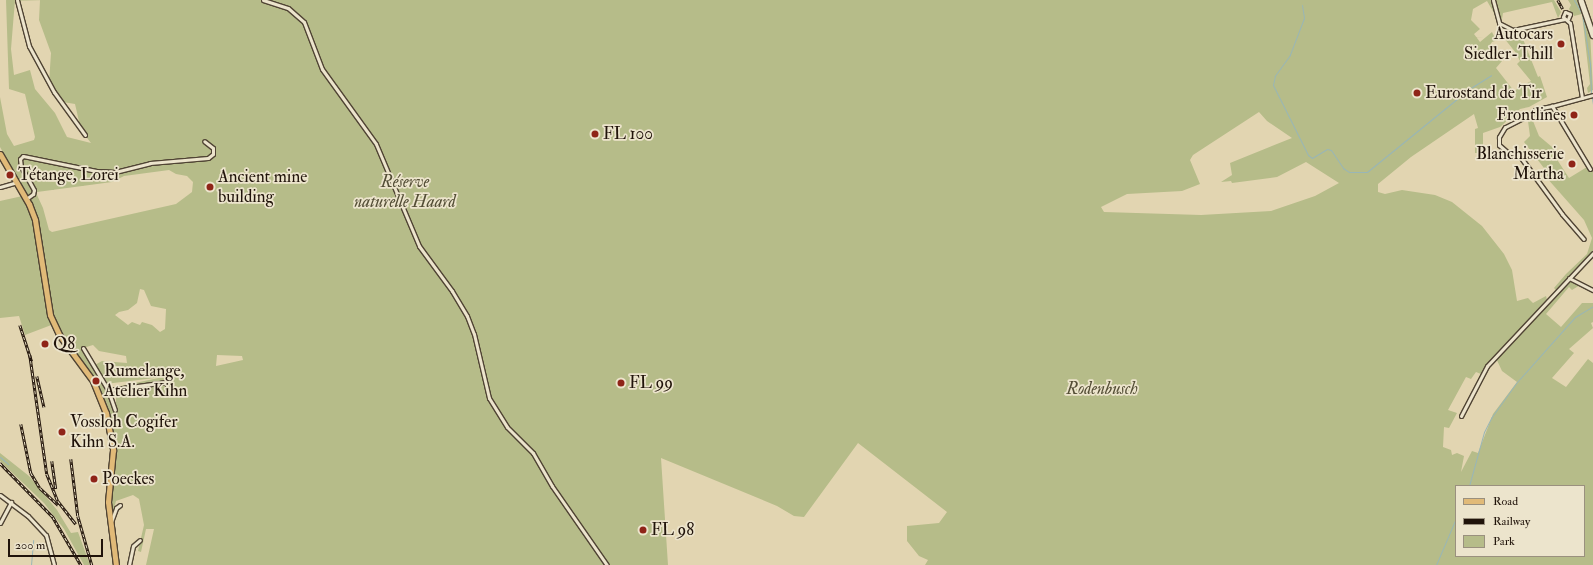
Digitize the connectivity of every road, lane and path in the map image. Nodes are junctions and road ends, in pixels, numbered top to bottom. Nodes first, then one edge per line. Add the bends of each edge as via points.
1 (21, 0) edge
2 (263, 0) edge
3 (1493, 0) edge
4 (1581, 0) edge
5 (18, 2) edge
6 (1593, 35) edge
7 (1593, 95) edge
8 (1582, 98) junction
9 (1552, 106) junction
10 (84, 135) dead end
11 (204, 141) dead end
12 (0, 154) edge
13 (1590, 169) dead end
14 (17, 182) junction
15 (0, 187) edge
16 (26, 199) junction
17 (1584, 239) dead end
18 (1593, 253) edge
19 (1569, 278) junction
20 (1593, 290) edge
21 (83, 348) dead end
22 (108, 390) junction
23 (169, 391) dead end
24 (110, 398) junction
25 (101, 401) junction
26 (115, 410) dead end
27 (1461, 416) dead end
28 (0, 495) edge
29 (11, 502) junction
30 (120, 505) dead end
31 (0, 523) edge
32 (109, 527) junction
33 (140, 540) dead end
34 (54, 565) edge
35 (116, 565) edge
36 (129, 565) edge
37 (608, 565) edge

1 - 5 street
2 - 37 street via 288,8 304,22 320,65 379,149 419,246 467,316 474,334 489,398 507,427 539,462 552,486
3 - 8 street via 1499,23 1513,30 1566,19
4 - 6 main road
5 - 10 street via 22,27 29,46 54,92
7 - 8 street
8 - 9 street
9 - 13 street
9 - 17 street via 1536,109 1505,127 1499,137 1500,145 1507,152 1519,155 1562,214
11 - 16 street via 213,148 208,158 150,163 115,172 96,171 23,156 20,160 21,167 34,190
12 - 14 main road
14 - 15 street
14 - 16 main road
16 - 25 main road via 38,232 50,315 93,381
18 - 19 street
19 - 20 street
19 - 27 street via 1487,366
21 - 22 street
22 - 23 street via 166,382
22 - 24 street
24 - 25 street
24 - 26 street
25 - 32 main road via 114,450 108,502
28 - 29 street
29 - 31 street
29 - 34 street via 46,535
30 - 32 street via 116,508
32 - 35 main road
33 - 36 street via 133,546

